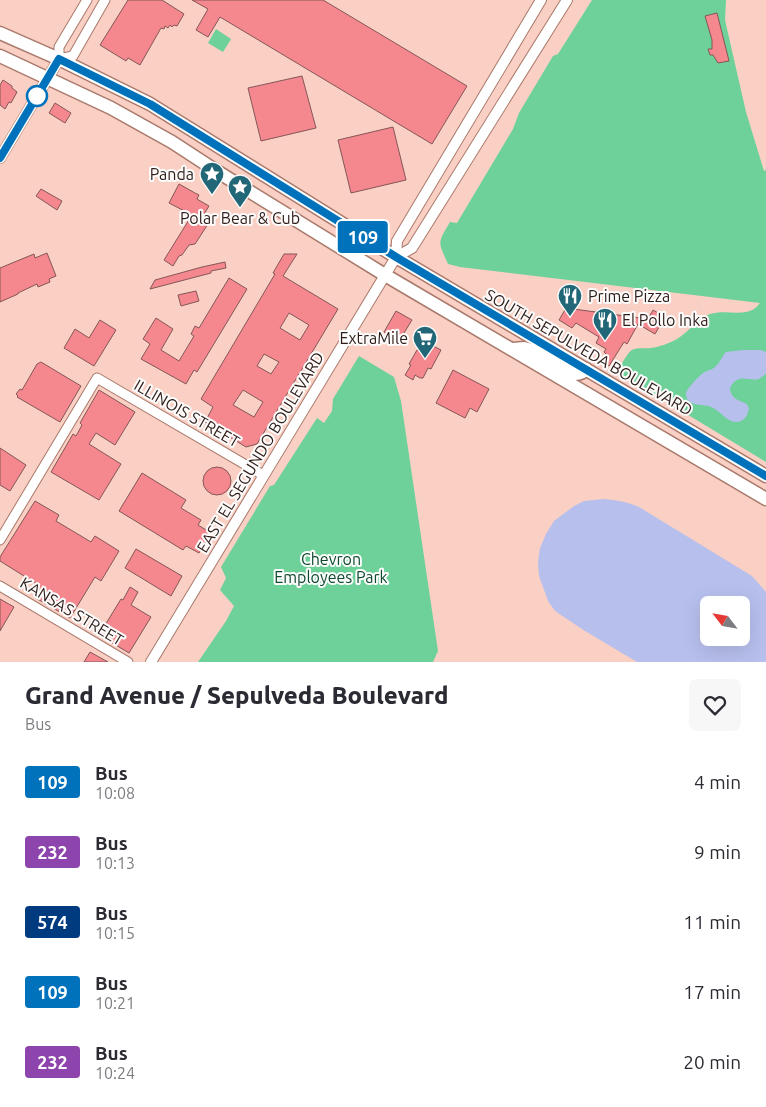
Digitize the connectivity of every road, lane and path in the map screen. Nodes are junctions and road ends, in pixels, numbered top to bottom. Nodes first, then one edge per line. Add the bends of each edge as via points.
1 (87, 0) edge
2 (105, 0) edge
3 (541, 0) edge
4 (567, 0) edge
5 (0, 33) edge
6 (0, 56) edge
7 (59, 59) junction
8 (48, 78) junction
9 (0, 158) edge
10 (396, 257) junction
11 (385, 275) junction
12 (510, 349) junction
13 (586, 368) junction
14 (263, 475) junction
15 (766, 476) edge
16 (766, 499) edge
17 (0, 540) edge
18 (0, 586) edge
19 (128, 662) edge
20 (151, 662) edge

1 - 7 street via 59,47
2 - 7 street via 73,56
3 - 10 main road, EAST EL SEGUNDO BOULEVARD via 397,241
4 - 10 main road, EAST EL SEGUNDO BOULEVARD via 412,248
5 - 7 highway, SOUTH SEPULVEDA BOULEVARD
6 - 8 highway
7 - 8 main road
7 - 10 highway, SOUTH SEPULVEDA BOULEVARD via 150,104
8 - 9 main road
8 - 11 highway via 172,142
10 - 11 main road, EAST EL SEGUNDO BOULEVARD
10 - 13 highway, SOUTH SEPULVEDA BOULEVARD
11 - 12 highway
11 - 14 main road, EAST EL SEGUNDO BOULEVARD
12 - 13 highway via 532,350 575,374
12 - 16 highway
13 - 15 highway, SOUTH SEPULVEDA BOULEVARD
14 - 17 street, ILLINOIS STREET via 97,378
14 - 20 main road, EAST EL SEGUNDO BOULEVARD
18 - 19 street, KANSAS STREET

